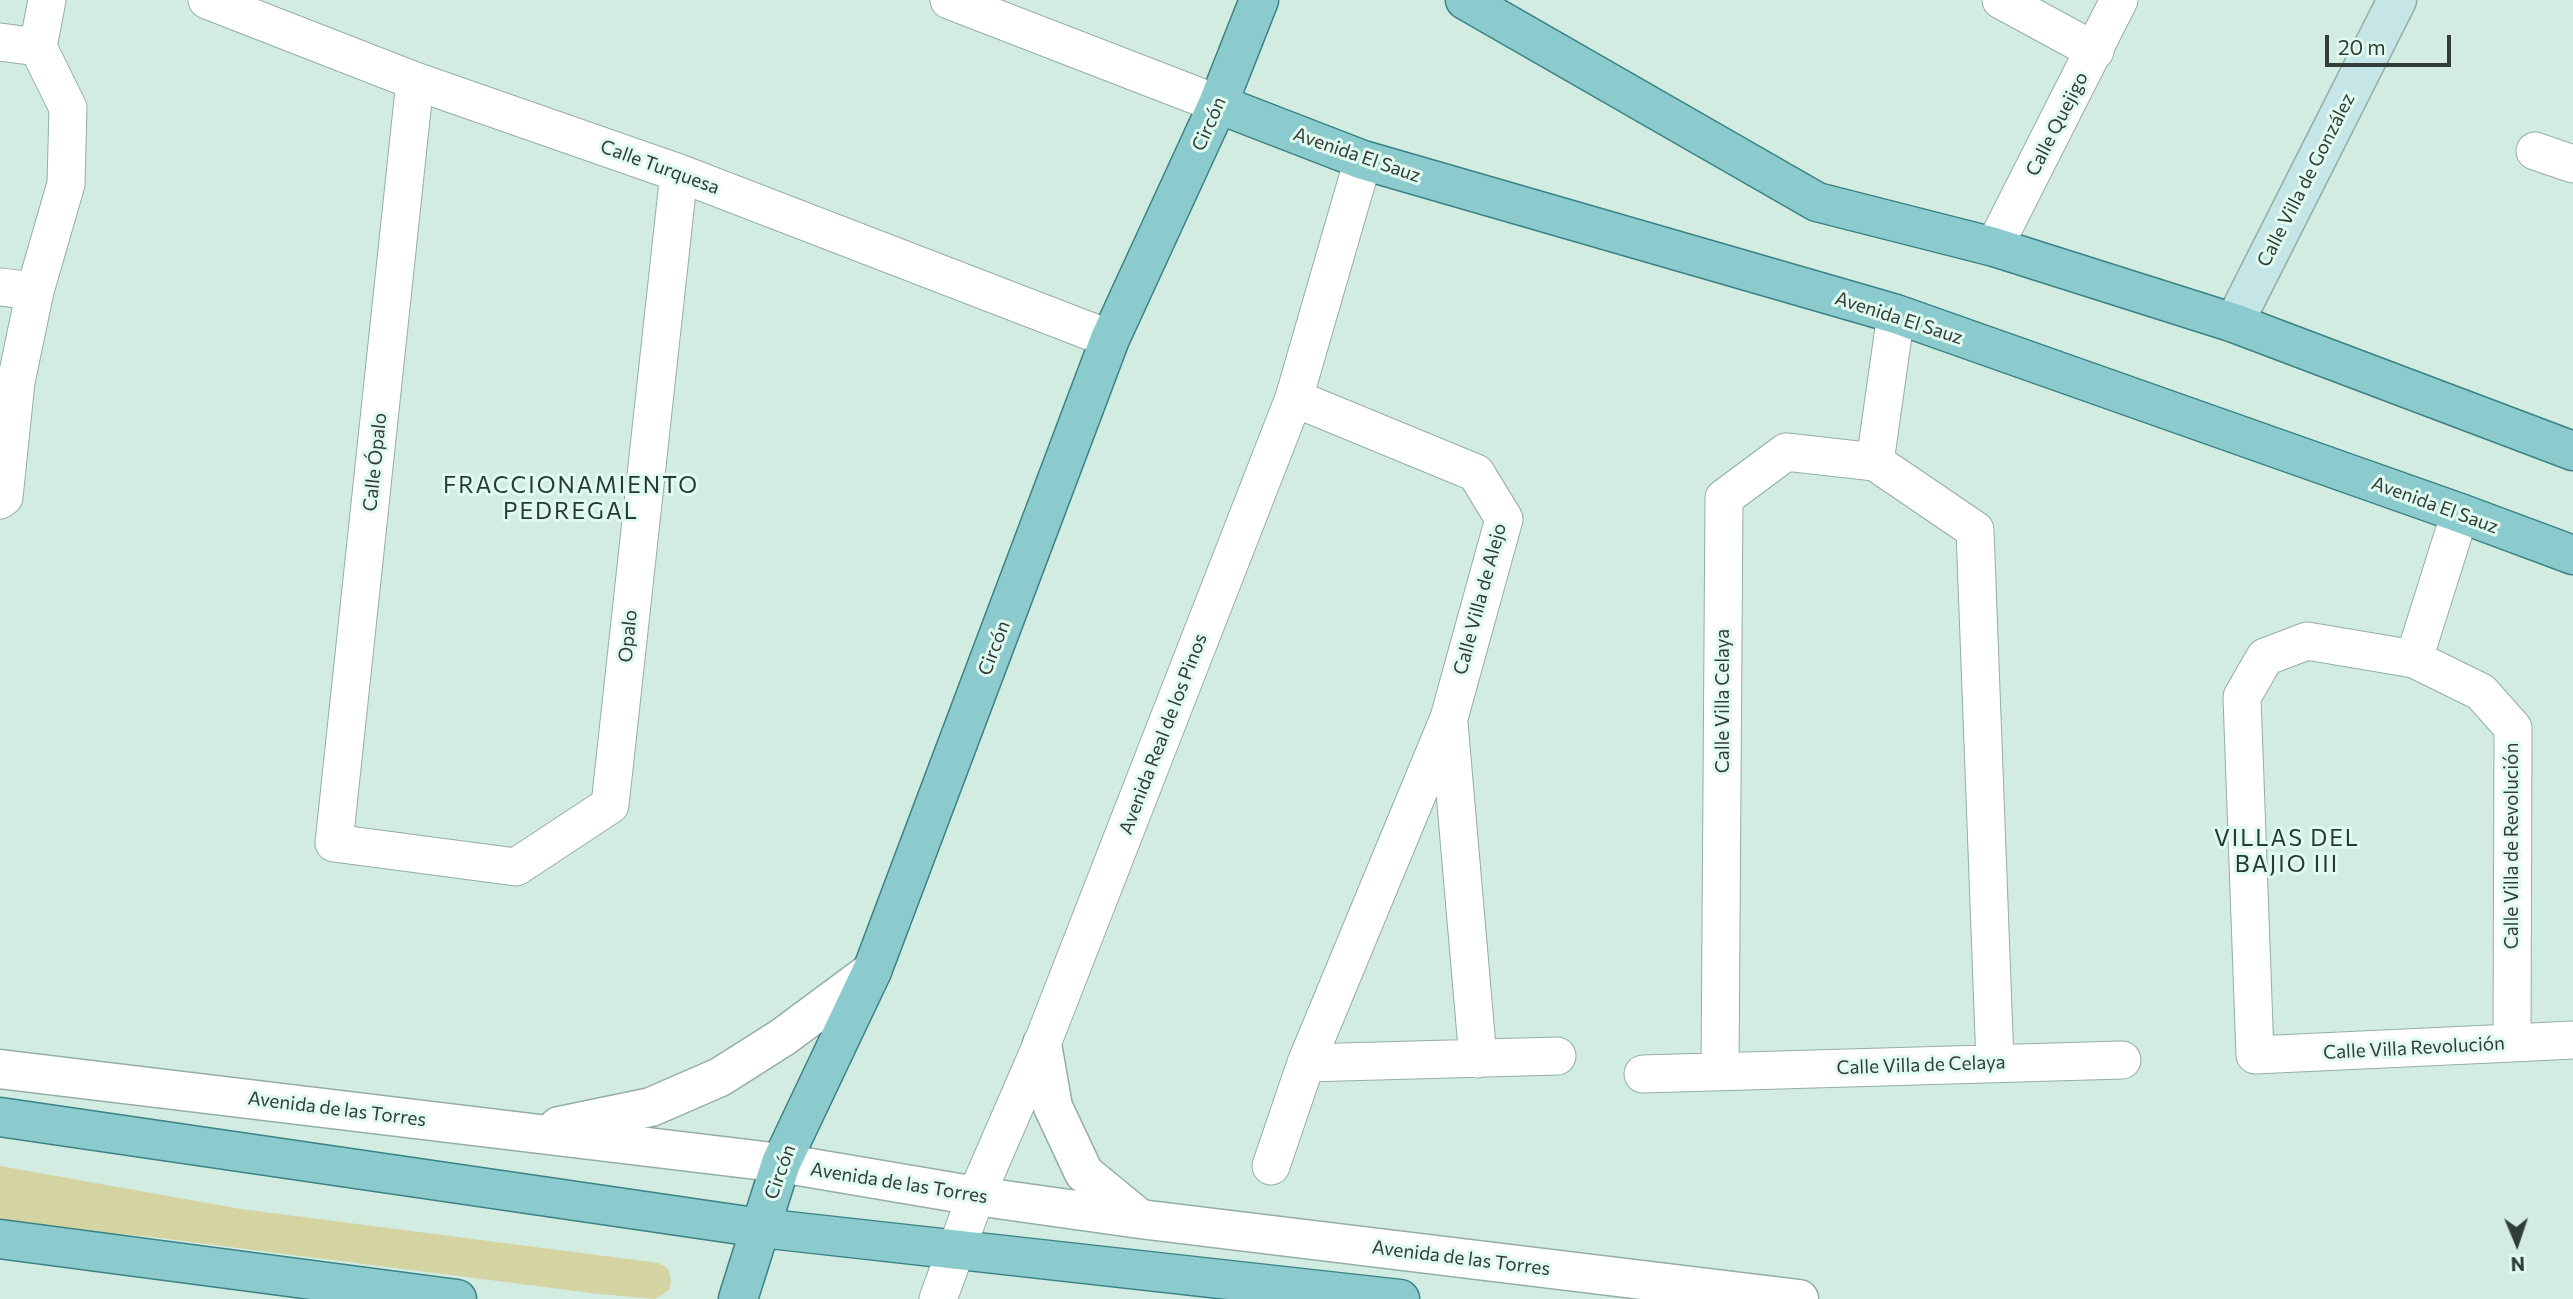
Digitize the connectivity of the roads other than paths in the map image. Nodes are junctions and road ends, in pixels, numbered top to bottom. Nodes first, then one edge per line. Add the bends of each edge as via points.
1 (47, 0) edge
2 (207, 0) edge
3 (949, 0) edge
4 (1259, 0) edge
5 (1465, 0) edge
6 (2001, 0) edge
7 (2119, 0) edge
8 (2397, 0) edge
9 (0, 42) edge
10 (38, 47) junction
11 (2095, 51) junction
12 (415, 81) junction
13 (1218, 104) junction
14 (2535, 151) dead end
15 (1363, 160) junction
16 (2573, 164) edge
17 (680, 173) junction
18 (1994, 247) junction
19 (18, 289) edge
20 (1896, 314) junction
21 (2234, 323) junction
22 (1110, 339) junction
23 (1294, 398) junction
24 (2573, 451) edge
25 (1875, 462) junction
26 (0, 500) edge
27 (2460, 513) junction
28 (2573, 555) edge
29 (2414, 659) junction
30 (1449, 718) junction
31 (334, 842) joint
32 (872, 971) junction
33 (2573, 1040) edge
34 (2512, 1043) junction
35 (1042, 1044) junction
36 (2255, 1055) joint
37 (1557, 1056) dead end
38 (1478, 1059) junction
39 (2122, 1060) dead end
40 (1306, 1063) junction
41 (1995, 1063) junction
42 (0, 1069) edge
43 (1720, 1071) junction
44 (1643, 1074) dead end
45 (0, 1117) edge
46 (528, 1132) junction
47 (781, 1163) junction
48 (1271, 1166) dead end
49 (976, 1196) junction
50 (1140, 1219) junction
51 (761, 1228) junction
52 (0, 1239) edge
53 (957, 1250) junction
54 (457, 1299) edge
55 (738, 1299) edge
56 (938, 1299) edge
57 (1400, 1299) edge
58 (1799, 1299) edge

1 - 10 street
2 - 12 street, Calle Turquesa
3 - 13 street
4 - 13 main road, Circón
5 - 18 main road via 1817,202
6 - 11 street
7 - 11 street, Calle Quejigo
8 - 21 main road, Calle Villa de González
9 - 10 street
10 - 19 street via 68,108 66,184
11 - 18 street, Calle Quejigo
12 - 17 street, Calle Turquesa
12 - 31 street, Calle Ópalo
13 - 15 main road, Avenida El Sauz
13 - 22 main road, Circón
14 - 16 street
15 - 20 main road, Avenida El Sauz
15 - 23 street, Avenida Real de los Pinos
17 - 22 street, Calle Turquesa
17 - 31 street, Opalo via 610,805 516,867
18 - 21 main road
19 - 26 street via 16,382 4,497
20 - 25 street
20 - 27 main road, Avenida El Sauz
21 - 24 main road
22 - 32 main road, Circón
23 - 30 street, Calle Villa de Alejo via 1476,473 1504,519
23 - 35 street, Avenida Real de los Pinos
25 - 41 street, Calle Villa Celaya via 1975,530
25 - 43 street, Calle Villa Celaya via 1786,452 1724,498
27 - 28 main road, Avenida El Sauz
27 - 29 street
29 - 34 street, Calle Villa de Revolución via 2481,692 2512,728
29 - 36 street, Calle Villa de Revolución via 2307,641 2265,657 2242,697
30 - 38 street, Calle Villa de Alejo
30 - 40 street, Calle Villa de Alejo
32 - 46 street via 720,1077 651,1107
32 - 47 main road, Circón
33 - 34 street, Calle Villa Revolución
34 - 36 street, Calle Villa Revolución
35 - 49 street, Avenida Real de los Pinos
35 - 50 street via 1053,1107 1084,1173
37 - 38 street
38 - 40 street
39 - 41 street, Calle Villa de Celaya
40 - 48 street, Calle Villa de Alejo
41 - 43 street, Calle Villa de Celaya
42 - 46 street, Avenida de las Torres
43 - 44 street, Calle Villa de Celaya
45 - 51 main road
46 - 47 street, Avenida de las Torres
47 - 49 street, Avenida de las Torres
47 - 51 main road, Circón
49 - 50 street, Avenida de las Torres
49 - 53 street, Avenida Real de los Pinos
50 - 58 street, Avenida de las Torres
51 - 53 main road
51 - 55 main road, Circón
52 - 54 main road
53 - 56 street, Avenida Real de los Pinos
53 - 57 main road

